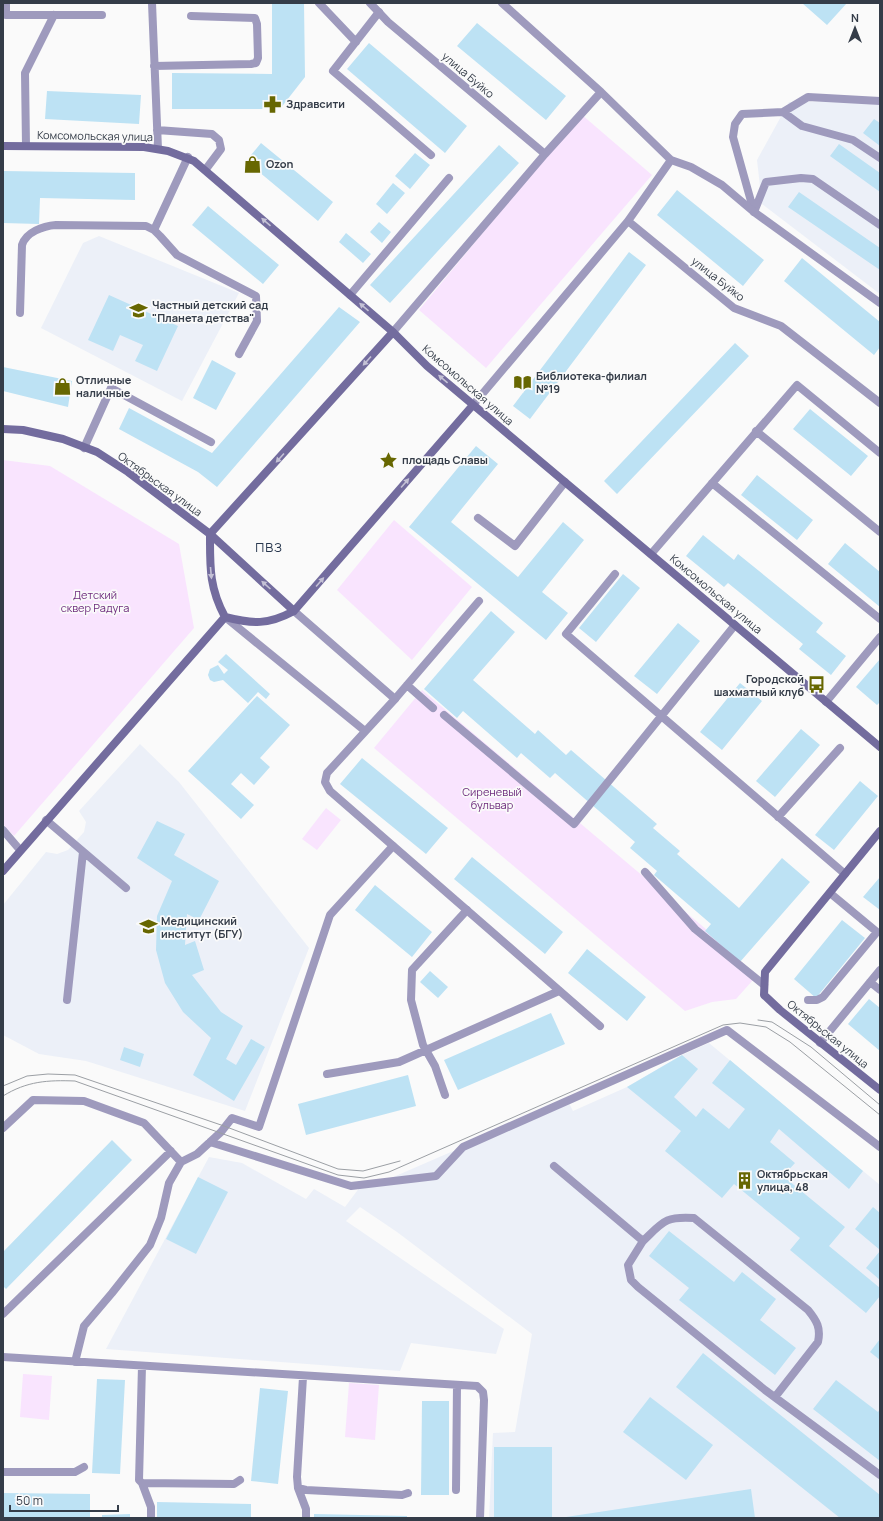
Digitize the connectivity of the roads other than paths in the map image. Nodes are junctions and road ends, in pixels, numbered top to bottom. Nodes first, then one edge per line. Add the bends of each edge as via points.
1 (6, 3) edge
2 (152, 3) edge
3 (319, 3) edge
4 (370, 3) edge
5 (502, 3) edge
6 (379, 12) junction
7 (54, 15) junction
8 (102, 15) dead end
9 (192, 16) dead end
10 (356, 42) junction
11 (154, 66) junction
12 (601, 92) junction
13 (880, 101) edge
14 (783, 112) junction
15 (157, 130) junction
16 (3, 146) edge
17 (26, 146) junction
18 (158, 149) junction
19 (545, 154) junction
20 (430, 155) dead end
21 (188, 157) junction
22 (880, 158) edge
23 (671, 160) junction
24 (206, 169) junction
25 (449, 178) dead end
26 (754, 212) junction
27 (628, 221) junction
28 (880, 225) edge
29 (154, 230) junction
30 (350, 295) junction
31 (880, 303) edge
32 (20, 313) dead end
33 (393, 332) junction
34 (239, 354) dead end
35 (880, 403) edge
36 (473, 405) junction
37 (3, 429) edge
38 (756, 431) junction
39 (211, 442) dead end
40 (84, 448) junction
41 (880, 453) edge
42 (565, 482) junction
43 (712, 482) junction
44 (478, 518) dead end
45 (880, 532) edge
46 (210, 534) junction
47 (651, 554) junction
48 (615, 574) dead end
49 (479, 601) dead end
50 (294, 611) junction
51 (225, 617) junction
52 (880, 619) edge
53 (735, 625) junction
54 (880, 637) edge
55 (407, 685) junction
56 (395, 699) junction
57 (826, 702) junction
58 (433, 708) dead end
59 (444, 715) dead end
60 (660, 716) junction
61 (365, 731) junction
62 (880, 747) edge
63 (840, 748) dead end
64 (778, 817) junction
65 (46, 820) junction
66 (3, 830) edge
67 (880, 831) edge
68 (393, 846) junction
69 (20, 850) junction
70 (83, 852) junction
71 (3, 871) edge
72 (646, 872) dead end
73 (845, 874) junction
74 (126, 888) dead end
75 (830, 893) junction
76 (467, 910) junction
77 (878, 933) edge
78 (880, 970) edge
79 (870, 982) junction
80 (764, 985) junction
81 (559, 990) junction
82 (880, 990) edge
83 (67, 1000) dead end
84 (808, 1000) dead end
85 (600, 1026) dead end
86 (820, 1043) junction
87 (426, 1050) junction
88 (327, 1074) dead end
89 (880, 1090) edge
90 (445, 1096) dead end
91 (3, 1128) edge
92 (210, 1142) junction
93 (880, 1147) edge
94 (171, 1151) junction
95 (181, 1162) junction
96 (554, 1166) dead end
97 (643, 1241) junction
98 (3, 1314) edge
99 (3, 1357) edge
100 (75, 1362) junction
101 (142, 1366) junction
102 (303, 1377) junction
103 (457, 1385) junction
104 (775, 1397) junction
105 (84, 1467) dead end
106 (3, 1472) edge
107 (880, 1475) edge
108 (240, 1480) dead end
109 (142, 1483) junction
110 (298, 1488) junction
111 (456, 1490) dead end
112 (408, 1493) dead end
113 (151, 1518) edge
114 (306, 1518) edge
115 (480, 1518) edge

1 - 7 street via 6,15
2 - 11 street
3 - 10 street
4 - 6 street, улица Буйко
5 - 12 street
6 - 10 street
6 - 19 street, улица Буйко
7 - 8 street
7 - 17 street via 26,73
9 - 11 street via 255,18 258,24 256,63
10 - 20 street via 333,72
11 - 15 street
12 - 19 street
12 - 23 street
13 - 14 street via 808,97
14 - 22 street via 802,126 853,140
14 - 26 street via 742,114 735,124 733,137
15 - 18 street
15 - 24 street via 212,134 219,140 221,149
16 - 17 street, Комсомольская улица
17 - 18 street, Комсомольская улица
18 - 21 street, Комсомольская улица
19 - 33 street
21 - 24 street, Комсомольская улица
21 - 29 street
23 - 26 street via 691,167 722,185
23 - 27 street
30 -> 24 street, Комсомольская улица
25 - 30 street
26 - 28 street via 766,182 813,179
26 - 31 street
27 - 35 street, улица Буйко via 734,308 781,326
27 - 36 street
29 - 32 street via 140,225 56,225 27,235 22,245
29 - 34 street via 177,255 256,296 258,321
33 -> 30 street, Комсомольская улица
36 -> 33 street, Комсомольская улица via 427,366
33 -> 46 street
36 - 42 street, Комсомольская улица
50 -> 36 street
37 - 40 street, Октябрьская улица via 23,430 63,439
38 - 41 street via 797,385
38 - 43 street
38 - 45 street
39 - 40 street via 111,388
40 - 46 street, Октябрьская улица via 97,452 128,472
42 - 44 street via 515,546
42 - 47 street, Комсомольская улица
43 - 47 street
43 - 52 street
50 -> 46 street, Октябрьская улица
46 -> 51 street via 210,575 215,599
47 - 53 street, Комсомольская улица
48 - 60 street via 566,634
49 - 55 street
50 - 51 street via 280,619 267,622 246,622
50 - 56 street
51 - 61 street
51 - 65 street
53 - 57 street, Комсомольская улица
53 - 60 street
54 - 57 street
55 - 56 street
55 - 58 street
56 - 61 street
57 - 62 street, Комсомольская улица
59 - 60 street via 574,824
60 - 64 street
61 - 68 street via 327,773 326,782 330,791
63 - 64 street
64 - 73 street
65 - 69 street
65 - 70 street
66 - 69 street
67 - 73 street
68 - 76 street
68 - 92 street via 330,915 259,1127 232,1118
69 - 71 street
70 - 74 street
70 - 83 street
72 - 80 street via 695,929
73 - 75 street
75 - 77 street
75 - 80 street via 765,972
76 - 81 street
76 - 87 street via 412,970 411,1000
77 - 84 street via 823,997
78 - 79 street
79 - 82 street
79 - 86 street
80 - 86 street, Октябрьская улица via 764,995
81 - 85 street
81 - 87 street
86 - 89 street, Октябрьская улица
87 - 88 street via 399,1062
87 - 90 street via 435,1066
91 - 94 street via 33,1100 84,1101 144,1123
92 - 93 street via 351,1186 436,1176 463,1147 727,1030
92 - 95 street via 197,1154
94 - 95 street
94 - 98 street
95 - 100 street via 169,1184 161,1218 150,1245 84,1326
96 - 97 street
97 - 104 street via 628,1265 631,1280
97 - 104 street via 664,1221 677,1216 694,1218 808,1310 817,1322 820,1332 818,1342
99 - 100 street
100 - 101 street
101 - 102 street
101 - 109 street via 138,1474
102 - 103 street
102 - 110 street
103 - 111 street
103 - 115 street via 477,1386 483,1392
104 - 107 street
105 - 106 street via 75,1472
108 - 109 street via 234,1484
109 - 113 street via 151,1507
110 - 112 street via 402,1495
110 - 114 street via 306,1509

